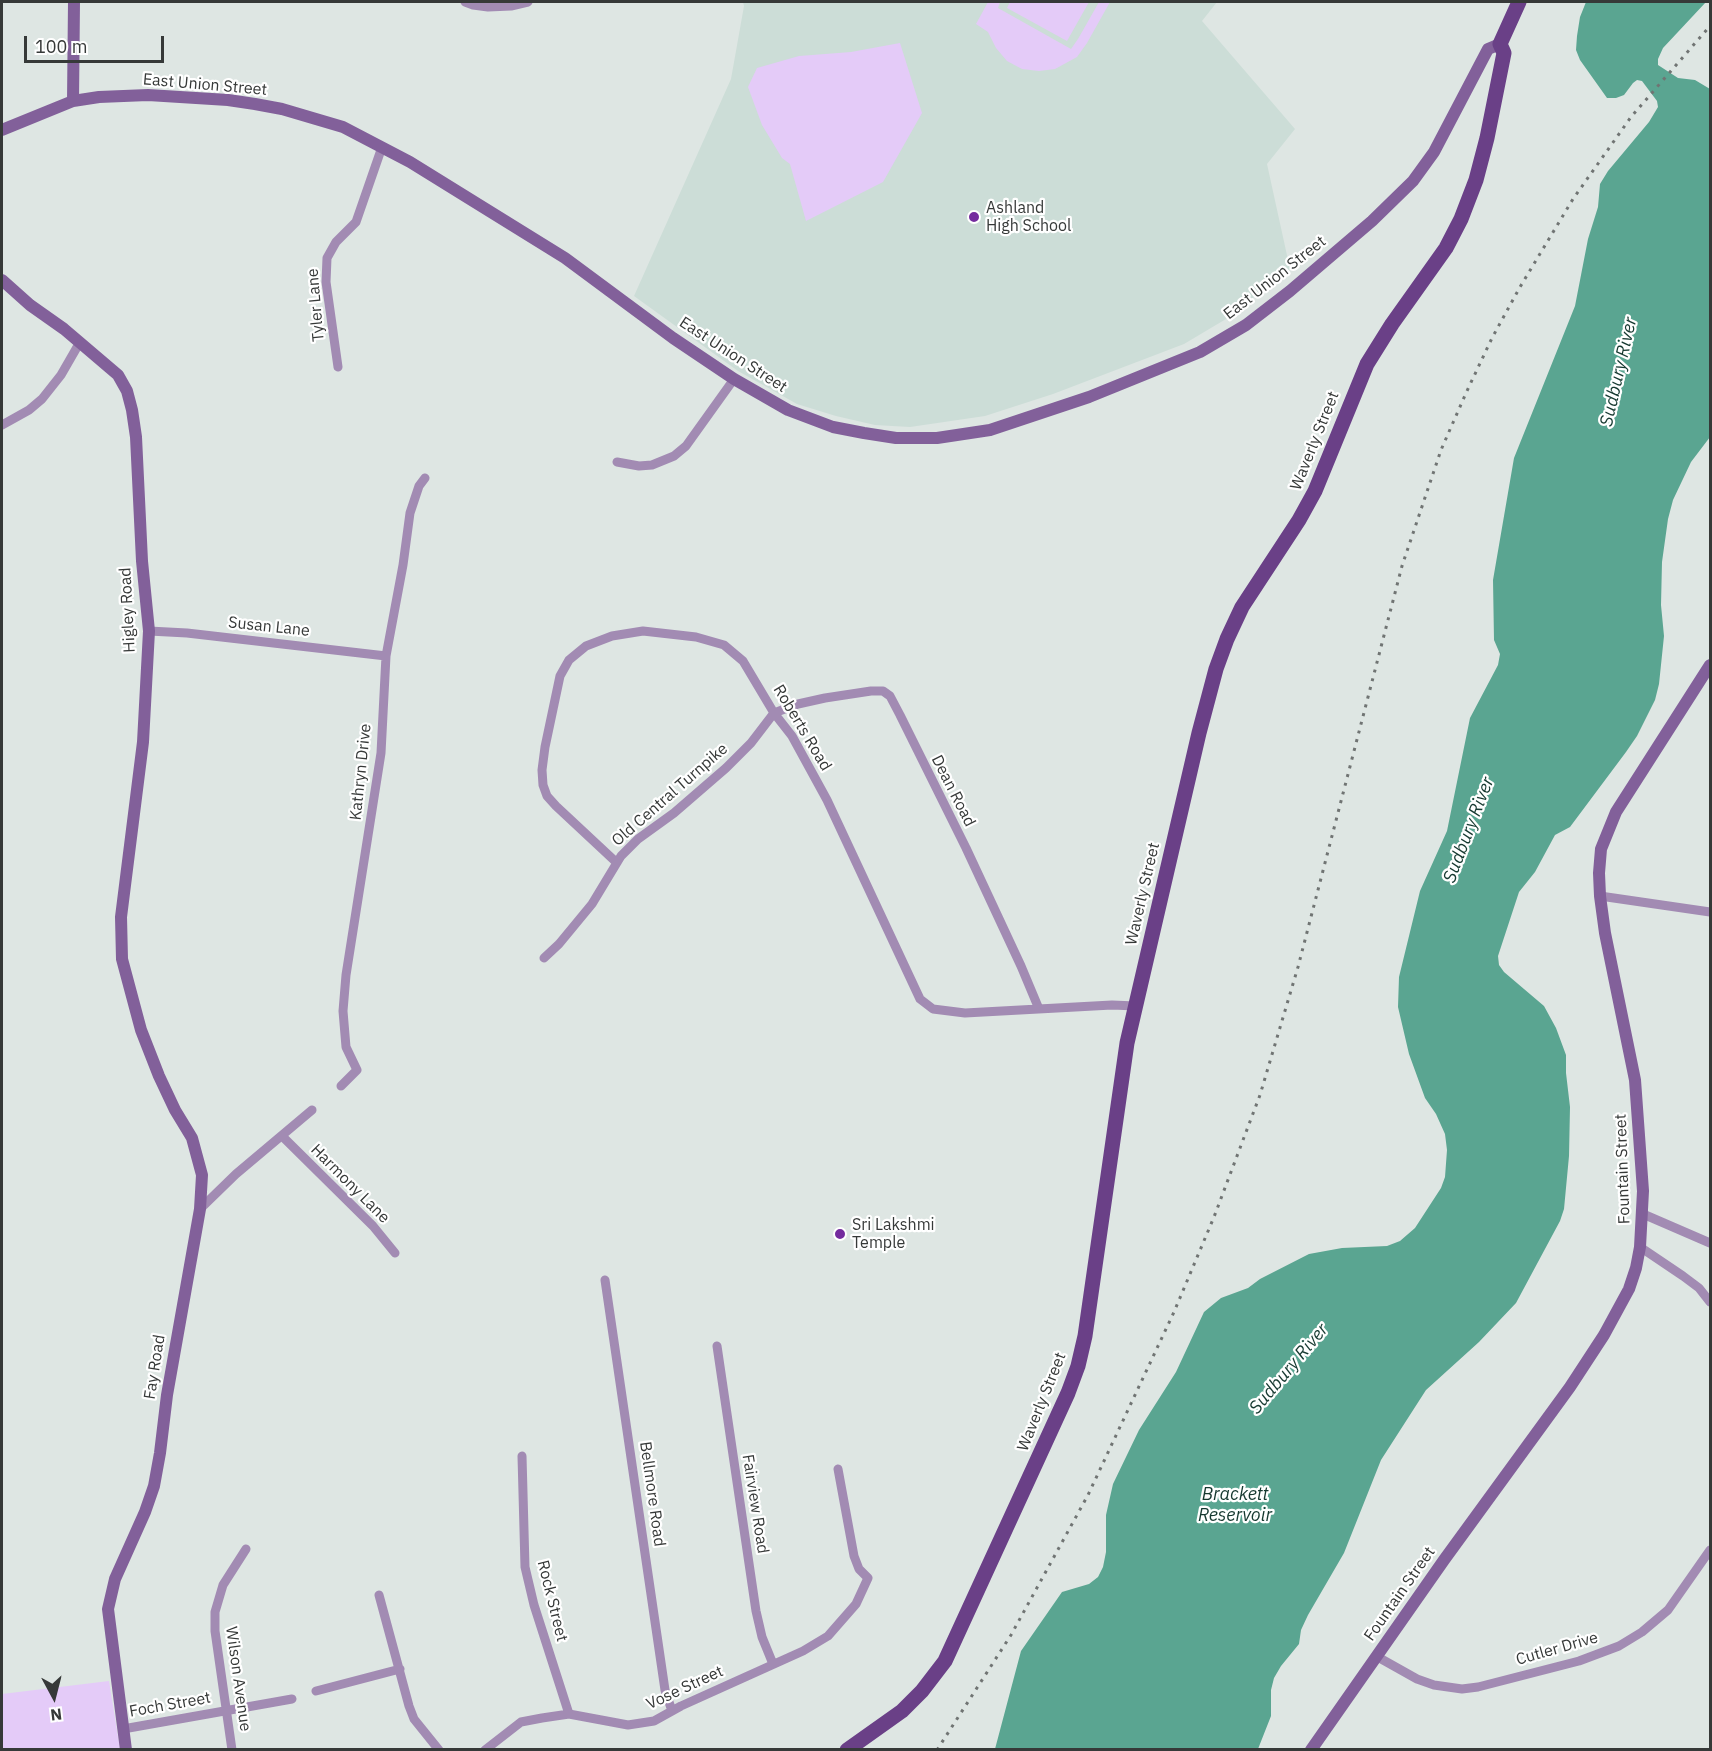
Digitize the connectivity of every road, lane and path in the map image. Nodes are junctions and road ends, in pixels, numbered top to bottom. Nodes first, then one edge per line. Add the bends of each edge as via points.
1 (74, 2) edge
2 (465, 2) edge
3 (528, 2) edge
4 (1519, 2) edge
5 (1500, 44) junction
6 (73, 101) junction
7 (2, 130) edge
8 (382, 147) junction
9 (2, 280) edge
10 (80, 342) junction
11 (338, 368) dead end
12 (734, 379) junction
13 (2, 425) edge
14 (617, 462) dead end
15 (425, 478) dead end
16 (149, 632) junction
17 (386, 656) junction
18 (1710, 665) edge
19 (774, 713) junction
20 (616, 862) junction
21 (1600, 896) junction
22 (1710, 912) edge
23 (544, 958) dead end
24 (131, 995) joint
25 (1136, 1006) junction
26 (1039, 1009) junction
27 (341, 1086) dead end
28 (312, 1110) dead end
29 (282, 1136) junction
30 (200, 1209) junction
31 (1643, 1214) junction
32 (1710, 1243) edge
33 (1640, 1247) junction
34 (395, 1253) dead end
35 (606, 1280) dead end
36 (1710, 1302) edge
37 (717, 1346) dead end
38 (522, 1456) dead end
39 (838, 1469) dead end
40 (246, 1549) dead end
41 (1710, 1550) edge
42 (379, 1595) dead end
43 (1376, 1656) junction
44 (773, 1664) junction
45 (400, 1670) junction
46 (316, 1691) dead end
47 (292, 1699) dead end
48 (226, 1711) junction
49 (672, 1711) junction
50 (569, 1714) junction
51 (123, 1729) junction
52 (126, 1749) edge
53 (232, 1749) edge
54 (439, 1749) edge
55 (485, 1749) edge
56 (847, 1749) edge
57 (1311, 1749) edge

1 - 6 street
2 - 3 street via 488,7
4 - 5 main road
5 - 12 street, East Union Street via 1488,49 1434,152 1413,181 1372,221 1267,309 1224,339 1173,364 1022,420 990,430 937,438 896,438 834,427 788,410
5 - 25 main road, Waverly Street via 1504,53 1487,138 1461,219 1446,248 1377,345 1311,498 1227,639 1208,697
6 - 7 street, East Union Street
6 - 8 street, East Union Street via 148,95 246,103 344,127
8 - 11 street, Tyler Lane via 356,222 336,242 327,258 326,282
8 - 12 street, East Union Street via 565,258
9 - 10 street, Higley Road
10 - 13 street via 42,399
10 - 16 street, Higley Road via 118,375 132,410
12 - 14 street via 686,446 674,456 652,465
15 - 17 street, Kathryn Drive via 410,513
16 - 17 street, Susan Lane
16 - 24 street, Higley Road via 143,742 121,917 122,959
17 - 27 street, Kathryn Drive via 381,753 343,1011 346,1047 357,1070
18 - 21 street, Fountain Street via 1616,812 1601,849
19 - 20 street, Old Central Turnpike via 726,768 638,839
19 - 20 street, Roberts Road via 743,661 723,645 696,637 643,631 612,636 586,646 569,660 560,676 552,707 543,785 556,806
19 - 26 street, Roberts Road via 792,736 827,800 920,999 945,1012
19 - 26 street, Dean Road via 798,704 871,691 883,691 890,696 966,848
20 - 23 street, Old Central Turnpike via 591,904
21 - 22 street
21 - 31 street, Fountain Street via 1635,1080
24 - 30 street, Fay Road via 159,1076 200,1161
25 - 26 street, Roberts Road
25 - 56 main road, Waverly Street via 1121,1078 1084,1336 1068,1393 945,1661 910,1703
28 - 29 street
29 - 30 street
29 - 34 street, Harmony Lane
30 - 51 street, Fay Road via 154,1486 115,1579 108,1609
31 - 32 street
31 - 33 street, Fountain Street
33 - 36 street via 1699,1288
33 - 43 street, Fountain Street via 1629,1289 1604,1335
35 - 49 street, Bellmore Road via 665,1690
37 - 44 street, Fairview Road via 756,1611
38 - 50 street, Rock Street via 525,1567
39 - 44 street, Vose Street via 854,1556 868,1578 856,1604 828,1636
40 - 48 street, Wilson Avenue via 223,1585 215,1612
41 - 43 street, Cutler Drive via 1668,1610 1642,1632 1619,1646 1579,1660 1462,1689 1434,1686
42 - 45 street
43 - 57 street, Fountain Street
44 - 49 street, Vose Street
45 - 46 street
45 - 54 street via 414,1719
47 - 48 street, Foch Street
48 - 51 street, Foch Street
48 - 53 street, Wilson Avenue
49 - 50 street, Vose Street via 654,1721 637,1724
50 - 55 street, Vose Street via 521,1722
51 - 52 street, Fay Road

